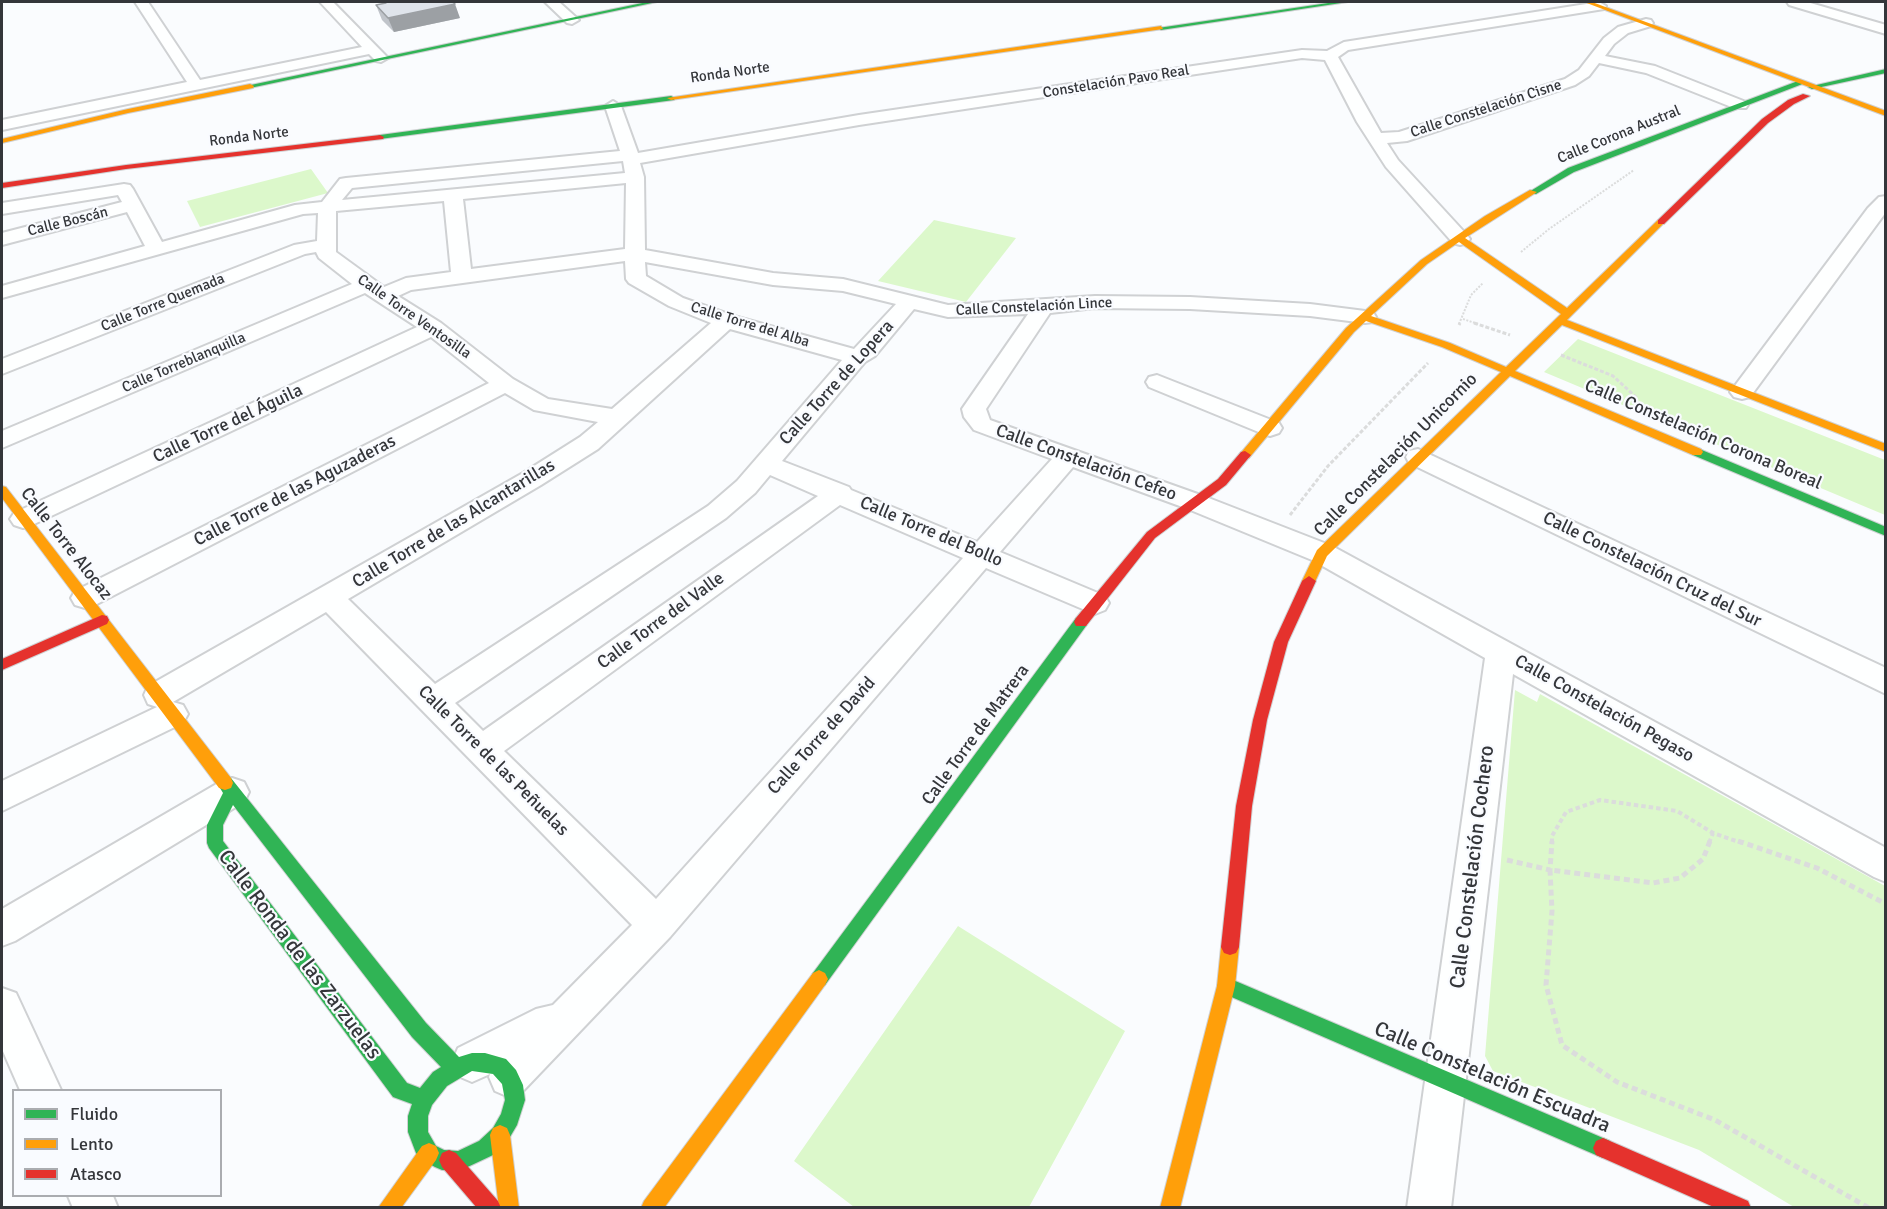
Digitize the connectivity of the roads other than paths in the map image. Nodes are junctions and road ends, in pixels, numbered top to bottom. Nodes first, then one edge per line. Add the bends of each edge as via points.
1 (142, 2) edge
2 (326, 2) edge
3 (552, 2) edge
4 (654, 2) edge
5 (1341, 2) edge
6 (1354, 2) edge
7 (1794, 2) edge
8 (1593, 4) edge
9 (572, 20) junction
10 (1646, 23) junction
11 (1886, 30) edge
12 (376, 54) junction
13 (1330, 56) junction
14 (1595, 58) junction
15 (1886, 71) edge
16 (197, 86) junction
17 (1812, 87) junction
18 (1740, 105) junction
19 (613, 106) junction
20 (1886, 114) edge
21 (83, 122) junction
22 (2, 125) edge
23 (1376, 140) junction
24 (2, 141) edge
25 (62, 163) dead end
26 (632, 164) junction
27 (126, 167) junction
28 (34, 168) dead end
29 (2, 185) edge
30 (453, 195) junction
31 (1886, 201) edge
32 (134, 205) junction
33 (327, 207) junction
34 (2, 208) edge
35 (2, 239) edge
36 (1460, 239) junction
37 (326, 245) junction
38 (156, 249) junction
39 (635, 255) junction
40 (462, 276) junction
41 (375, 290) junction
42 (2, 292) edge
43 (908, 303) junction
44 (1043, 308) junction
45 (1563, 316) junction
46 (1365, 317) junction
47 (726, 321) junction
48 (433, 328) junction
49 (857, 357) junction
50 (2, 367) edge
51 (1506, 371) junction
52 (1157, 382) dead end
53 (505, 384) junction
54 (1742, 392) junction
55 (542, 405) junction
56 (619, 418) junction
57 (1270, 428) junction
58 (2, 440) edge
59 (589, 443) junction
60 (1886, 448) edge
61 (1068, 456) junction
62 (1418, 458) junction
63 (766, 464) junction
64 (2, 490) edge
65 (840, 493) junction
66 (1197, 502) junction
67 (22, 519) junction
68 (1886, 532) edge
69 (1322, 554) junction
70 (983, 555) junction
71 (329, 597) junction
72 (84, 598) junction
73 (1095, 603) junction
74 (102, 620) junction
75 (1501, 652) junction
76 (2, 665) edge
77 (1886, 682) edge
78 (433, 700) junction
79 (165, 704) junction
80 (482, 749) junction
81 (232, 792) junction
82 (2, 797) edge
83 (1886, 866) edge
84 (657, 925) junction
85 (2, 928) edge
86 (1226, 986) junction
87 (571, 1013) junction
88 (6, 1031) edge
89 (464, 1065) junction
90 (509, 1077) junction
91 (1447, 1082) junction
92 (39, 1089) edge
93 (424, 1099) junction
94 (500, 1135) junction
95 (429, 1153) junction
96 (449, 1160) junction
97 (388, 1208) edge
98 (491, 1208) edge
99 (509, 1208) edge
100 (651, 1208) edge
101 (1170, 1208) edge
102 (1429, 1208) edge
103 (1741, 1208) edge

1 - 16 street
2 - 12 street
3 - 9 street
4 - 9 street
5 - 6 street, Ronda Norte
5 - 19 street, Ronda Norte
7 - 11 street
8 - 10 street
8 - 13 street, Constelación Pavo Real via 1344,46
9 - 12 street
10 - 14 street, Calle Constelación Cisne via 1623,30
10 - 17 street
12 - 16 street
12 - 21 street
13 - 23 street
13 - 26 street, Constelación Pavo Real via 1302,54 859,120
14 - 18 street via 1650,69
14 - 23 street, Calle Constelación Cisne via 1584,73 1570,82 1401,137
15 - 17 street
16 - 22 street
17 - 18 street, Calle Corona Austral
17 - 20 street
17 - 45 street via 1765,121
18 - 36 street, Calle Corona Austral via 1570,170
19 - 26 street
19 - 27 street, Ronda Norte
21 - 24 street
21 - 24 street via 40,145
23 - 36 street
25 - 27 street, Ronda Norte
26 - 30 street
26 - 33 street via 346,183
26 - 39 street
27 - 29 street, Ronda Norte
28 - 29 street
30 - 33 street
30 - 40 street
31 - 54 street
32 - 34 street via 124,189
32 - 35 street, Calle Boscán
32 - 38 street
33 - 37 street
33 - 38 street via 302,209
36 - 45 street
36 - 46 street, Calle Corona Austral via 1424,262
37 - 41 street, Calle Torre Ventosilla via 326,254
37 - 50 street, Calle Torre Quemada via 301,249
38 - 42 street
39 - 40 street, Calle Constelación Lince
39 - 43 street, Calle Constelación Lince via 773,279 843,285
39 - 47 street, Calle Torre del Alba via 636,279 676,302
40 - 41 street, Calle Torreblanquilla
41 - 48 street, Calle Torre Ventosilla
41 - 58 street, Calle Torreblanquilla
43 - 44 street, Calle Constelación Lince via 948,311
43 - 49 street, Calle Torre de Lopera via 867,351
44 - 46 street, Calle Constelación Lince via 1095,302 1190,303
44 - 61 street, Calle Constelación Cefeo via 974,409 982,425
45 - 51 street, Calle Constelación Unicornio
45 - 54 street
46 - 51 street, Calle Constelación Corona Boreal
46 - 57 street, Calle Torre de Matrera
47 - 49 street, Calle Torre del Alba
47 - 56 street, Calle Torre de las Alcantarillas
48 - 53 street, Calle Torre Ventosilla
48 - 67 street, Calle Torre del Águila
49 - 63 street, Calle Torre de Lopera
51 - 62 street, Calle Constelación Unicornio
51 - 68 street, Calle Constelación Corona Boreal
52 - 57 street
53 - 55 street, Calle Torre Ventosilla
53 - 72 street, Calle Torre de las Aguzaderas
54 - 60 street
55 - 56 street, Calle Torre Ventosilla
55 - 59 street, Calle Torre Ventosilla via 553,419
56 - 59 street, Calle Torre de las Alcantarillas
57 - 66 street, Calle Torre de Matrera via 1222,482
59 - 71 street, Calle Torre de las Alcantarillas
61 - 66 street, Calle Constelación Cefeo
61 - 70 street, Calle Torre de David
62 - 69 street, Calle Constelación Unicornio
62 - 77 street, Calle Constelación Cruz del Sur
63 - 65 street, Calle Torre del Bollo
63 - 78 street via 717,512
64 - 67 street, Calle Torre Alocaz
65 - 70 street, Calle Torre del Bollo
65 - 80 street, Calle Torre del Valle
66 - 69 street, Calle Constelación Cefeo
66 - 73 street, Calle Torre de Matrera via 1151,535
67 - 72 street, Calle Torre Alocaz
69 - 75 street, Calle Constelación Pegaso
69 - 86 street, Calle Constelación Unicornio via 1281,642 1260,720 1244,806
70 - 73 street, Calle Torre del Bollo
70 - 84 street, Calle Torre de David
71 - 78 street, Calle Torre de las Peñuelas
71 - 79 street, Calle Torre de las Alcantarillas
72 - 74 street, Calle Torre Alocaz
73 - 100 street, Calle Torre de Matrera
74 - 76 street
74 - 79 street, Calle Torre Alocaz
75 - 83 street, Calle Constelación Pegaso
75 - 91 street, Calle Constelación Cochero
78 - 80 street, Calle Torre de las Peñuelas
79 - 81 street, Calle Torre Alocaz
79 - 82 street, Calle Torre de las Alcantarillas
80 - 84 street, Calle Torre de las Peñuelas
81 - 85 street
81 - 89 street via 419,1030
81 - 93 street, Calle Ronda de las Zarzuelas via 215,825 215,843 400,1090
84 - 87 street, Calle Torre de David
86 - 91 street, Calle Constelación Escuadra
86 - 101 street, Calle Constelación Unicornio
87 - 89 street, Calle Torre de David
87 - 90 street, Calle Torre de David
88 - 92 street
89 - 90 street via 486,1062 499,1066
89 - 93 street via 440,1079
90 - 94 street via 514,1100
91 - 102 street, Calle Constelación Cochero
91 - 103 street, Calle Constelación Escuadra
93 - 95 street via 418,1132
94 - 96 street via 476,1154 459,1161
94 - 99 street
95 - 96 street
95 - 97 street
96 - 98 street

